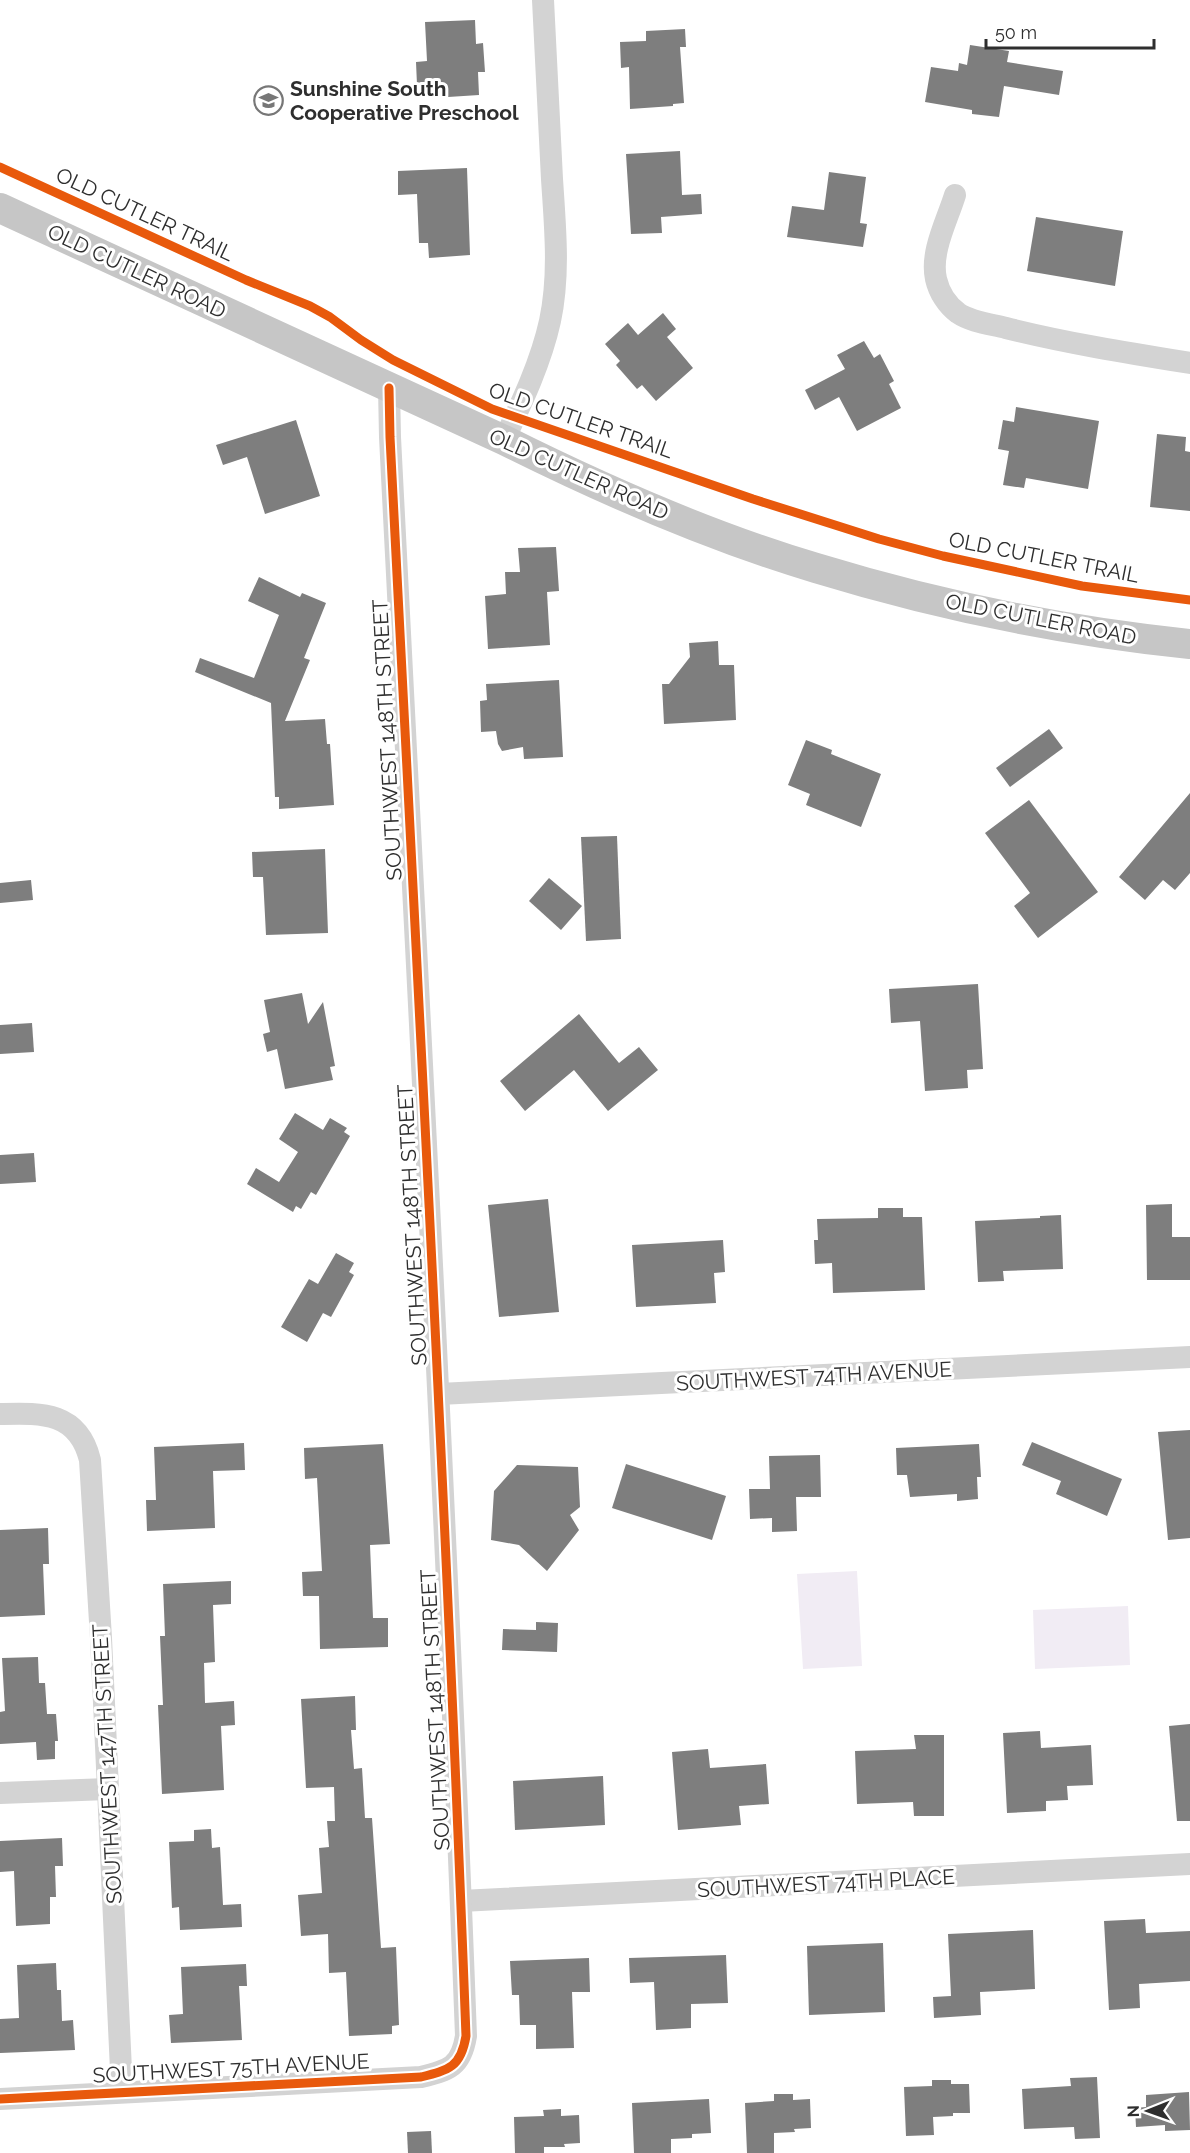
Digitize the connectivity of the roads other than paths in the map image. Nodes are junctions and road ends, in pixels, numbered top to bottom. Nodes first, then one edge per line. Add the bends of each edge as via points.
1 (543, 0) edge
2 (955, 195) dead end
3 (0, 208) edge
4 (1190, 363) edge
5 (389, 388) junction
6 (504, 440) junction
7 (1190, 644) edge
8 (1190, 1357) edge
9 (439, 1394) junction
10 (0, 1414) edge
11 (108, 1789) junction
12 (0, 1793) edge
13 (1190, 1864) edge
14 (461, 1901) junction
15 (460, 2059) joint
16 (122, 2092) junction
17 (0, 2099) edge

1 - 6 street via 555,284 543,346
2 - 4 street via 934,264 940,291 960,314 1047,338
3 - 5 main road, OLD CUTLER ROAD
5 - 6 main road, OLD CUTLER ROAD
5 - 9 street, SOUTHWEST 148TH STREET
6 - 7 main road, OLD CUTLER ROAD via 666,514 815,568 900,592 1043,623
8 - 9 street, SOUTHWEST 74TH AVENUE
9 - 14 street, SOUTHWEST 148TH STREET
10 - 11 street, SOUTHWEST 147TH STREET via 52,1416 81,1438 88,1453
11 - 12 street
11 - 16 street, SOUTHWEST 147TH STREET
13 - 14 street, SOUTHWEST 74TH PLACE
14 - 15 street, SOUTHWEST 148TH STREET via 466,2036
15 - 16 street, SOUTHWEST 75TH AVENUE via 441,2072 421,2076
16 - 17 street, SOUTHWEST 75TH AVENUE

